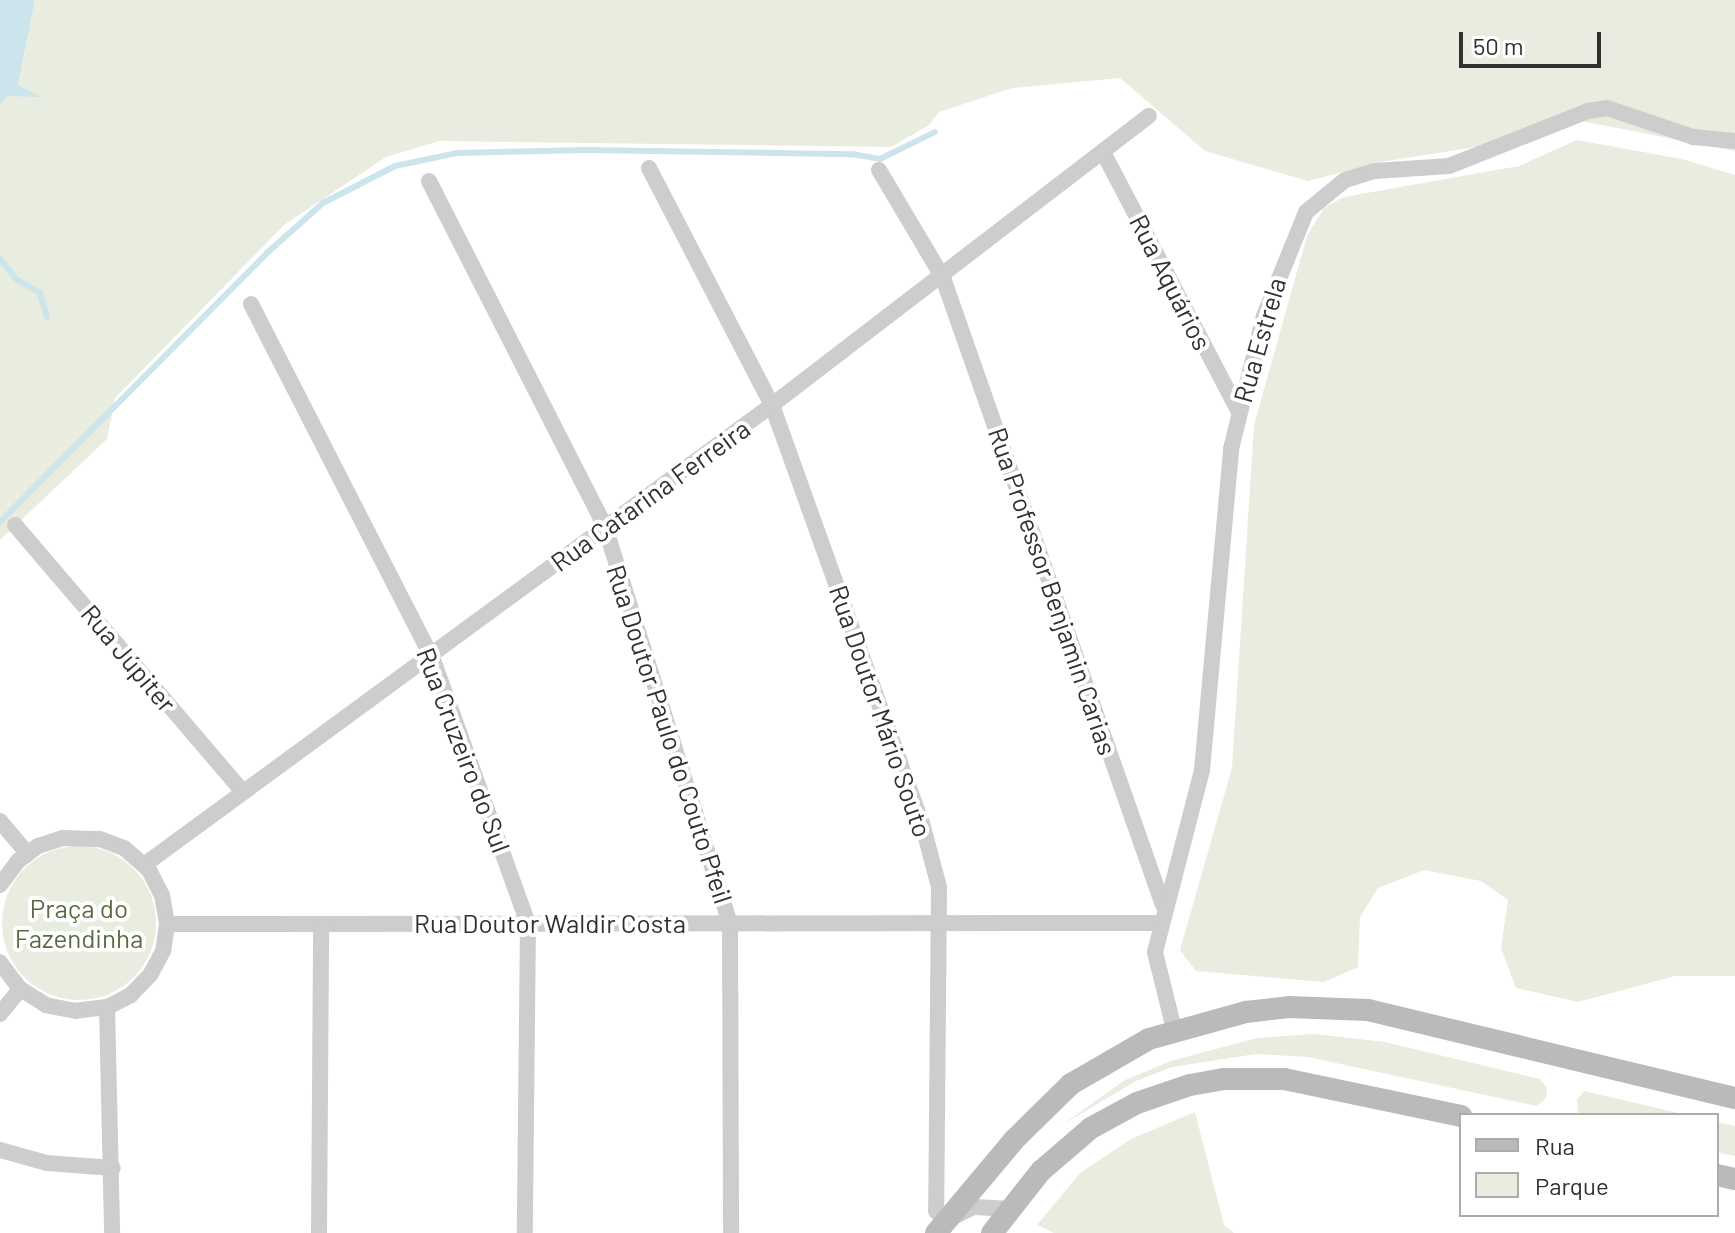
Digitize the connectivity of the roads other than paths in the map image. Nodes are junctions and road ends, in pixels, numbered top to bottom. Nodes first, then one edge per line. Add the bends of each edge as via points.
1 (1149, 116) dead end
2 (1735, 141) edge
3 (1103, 152) junction
4 (649, 168) dead end
5 (879, 170) dead end
6 (429, 181) dead end
7 (943, 278) junction
8 (251, 304) dead end
9 (772, 405) junction
10 (1239, 412) junction
11 (15, 525) dead end
12 (605, 527) junction
13 (432, 657) junction
14 (243, 792) junction
15 (0, 821) edge
16 (27, 853) junction
17 (144, 865) junction
18 (0, 885) edge
19 (1163, 905) junction
20 (528, 923) junction
21 (730, 923) junction
22 (939, 923) junction
23 (1158, 923) junction
24 (167, 924) junction
25 (321, 924) junction
26 (0, 962) edge
27 (20, 989) junction
28 (107, 1007) junction
29 (0, 1014) edge
30 (1174, 1029) junction
31 (1735, 1098) edge
32 (1459, 1116) edge
33 (0, 1150) edge
34 (113, 1168) junction
35 (1011, 1209) junction
36 (941, 1226) edge
37 (112, 1233) edge
38 (319, 1233) edge
39 (525, 1233) edge
40 (731, 1233) edge
41 (992, 1233) edge

1 - 3 street, Rua Catarina Ferreira
2 - 10 street, Rua Estrela via 1693,137 1607,108 1449,166 1375,171 1345,180 1315,199 1296,227 1264,316
3 - 7 street, Rua Catarina Ferreira
3 - 10 street, Rua Aquários
4 - 9 street, Rua Doutor Mário Souto
5 - 7 street, Rua Professor Benjamin Carias
6 - 12 street, Rua Doutor Paulo do Couto Pfeil
7 - 9 street, Rua Catarina Ferreira
7 - 19 street, Rua Professor Benjamin Carias
8 - 13 street, Rua Cruzeiro do Sul
9 - 12 street, Rua Catarina Ferreira
9 - 22 street, Rua Doutor Mário Souto via 922,823 939,887
10 - 19 street, Rua Estrela via 1223,520 1202,770 1189,831
11 - 14 street, Rua Júpiter
12 - 13 street, Rua Catarina Ferreira
12 - 21 street, Rua Doutor Paulo do Couto Pfeil
13 - 14 street, Rua Catarina Ferreira
13 - 20 street, Rua Cruzeiro do Sul
14 - 17 street, Rua Catarina Ferreira
15 - 16 street
16 - 17 street via 62,838 88,837 124,848
16 - 18 street
17 - 24 street via 162,895
19 - 23 street, Rua Estrela
20 - 21 street, Rua Doutor Waldir Costa
20 - 25 street, Rua Doutor Waldir Costa
20 - 39 street, Rua Cruzeiro do Sul
21 - 22 street, Rua Doutor Waldir Costa
21 - 40 street, Rua Doutor Paulo do Couto Pfeil
22 - 23 street, Rua Doutor Waldir Costa
22 - 36 street, Rua Doutor Mário Souto via 934,1204
23 - 30 street via 1155,966
24 - 25 street, Rua Doutor Waldir Costa
24 - 28 street via 163,951 150,975 131,995
25 - 38 street
26 - 27 street
27 - 28 street via 61,1009
27 - 29 street
28 - 34 street
30 - 31 main road via 1289,1007 1368,1010
30 - 36 main road via 1120,1053 1054,1098
32 - 35 main road via 1284,1079 1190,1085 1137,1103 1091,1128 1041,1171
33 - 34 street via 47,1163
34 - 37 street
35 - 36 street via 974,1207
35 - 41 main road

